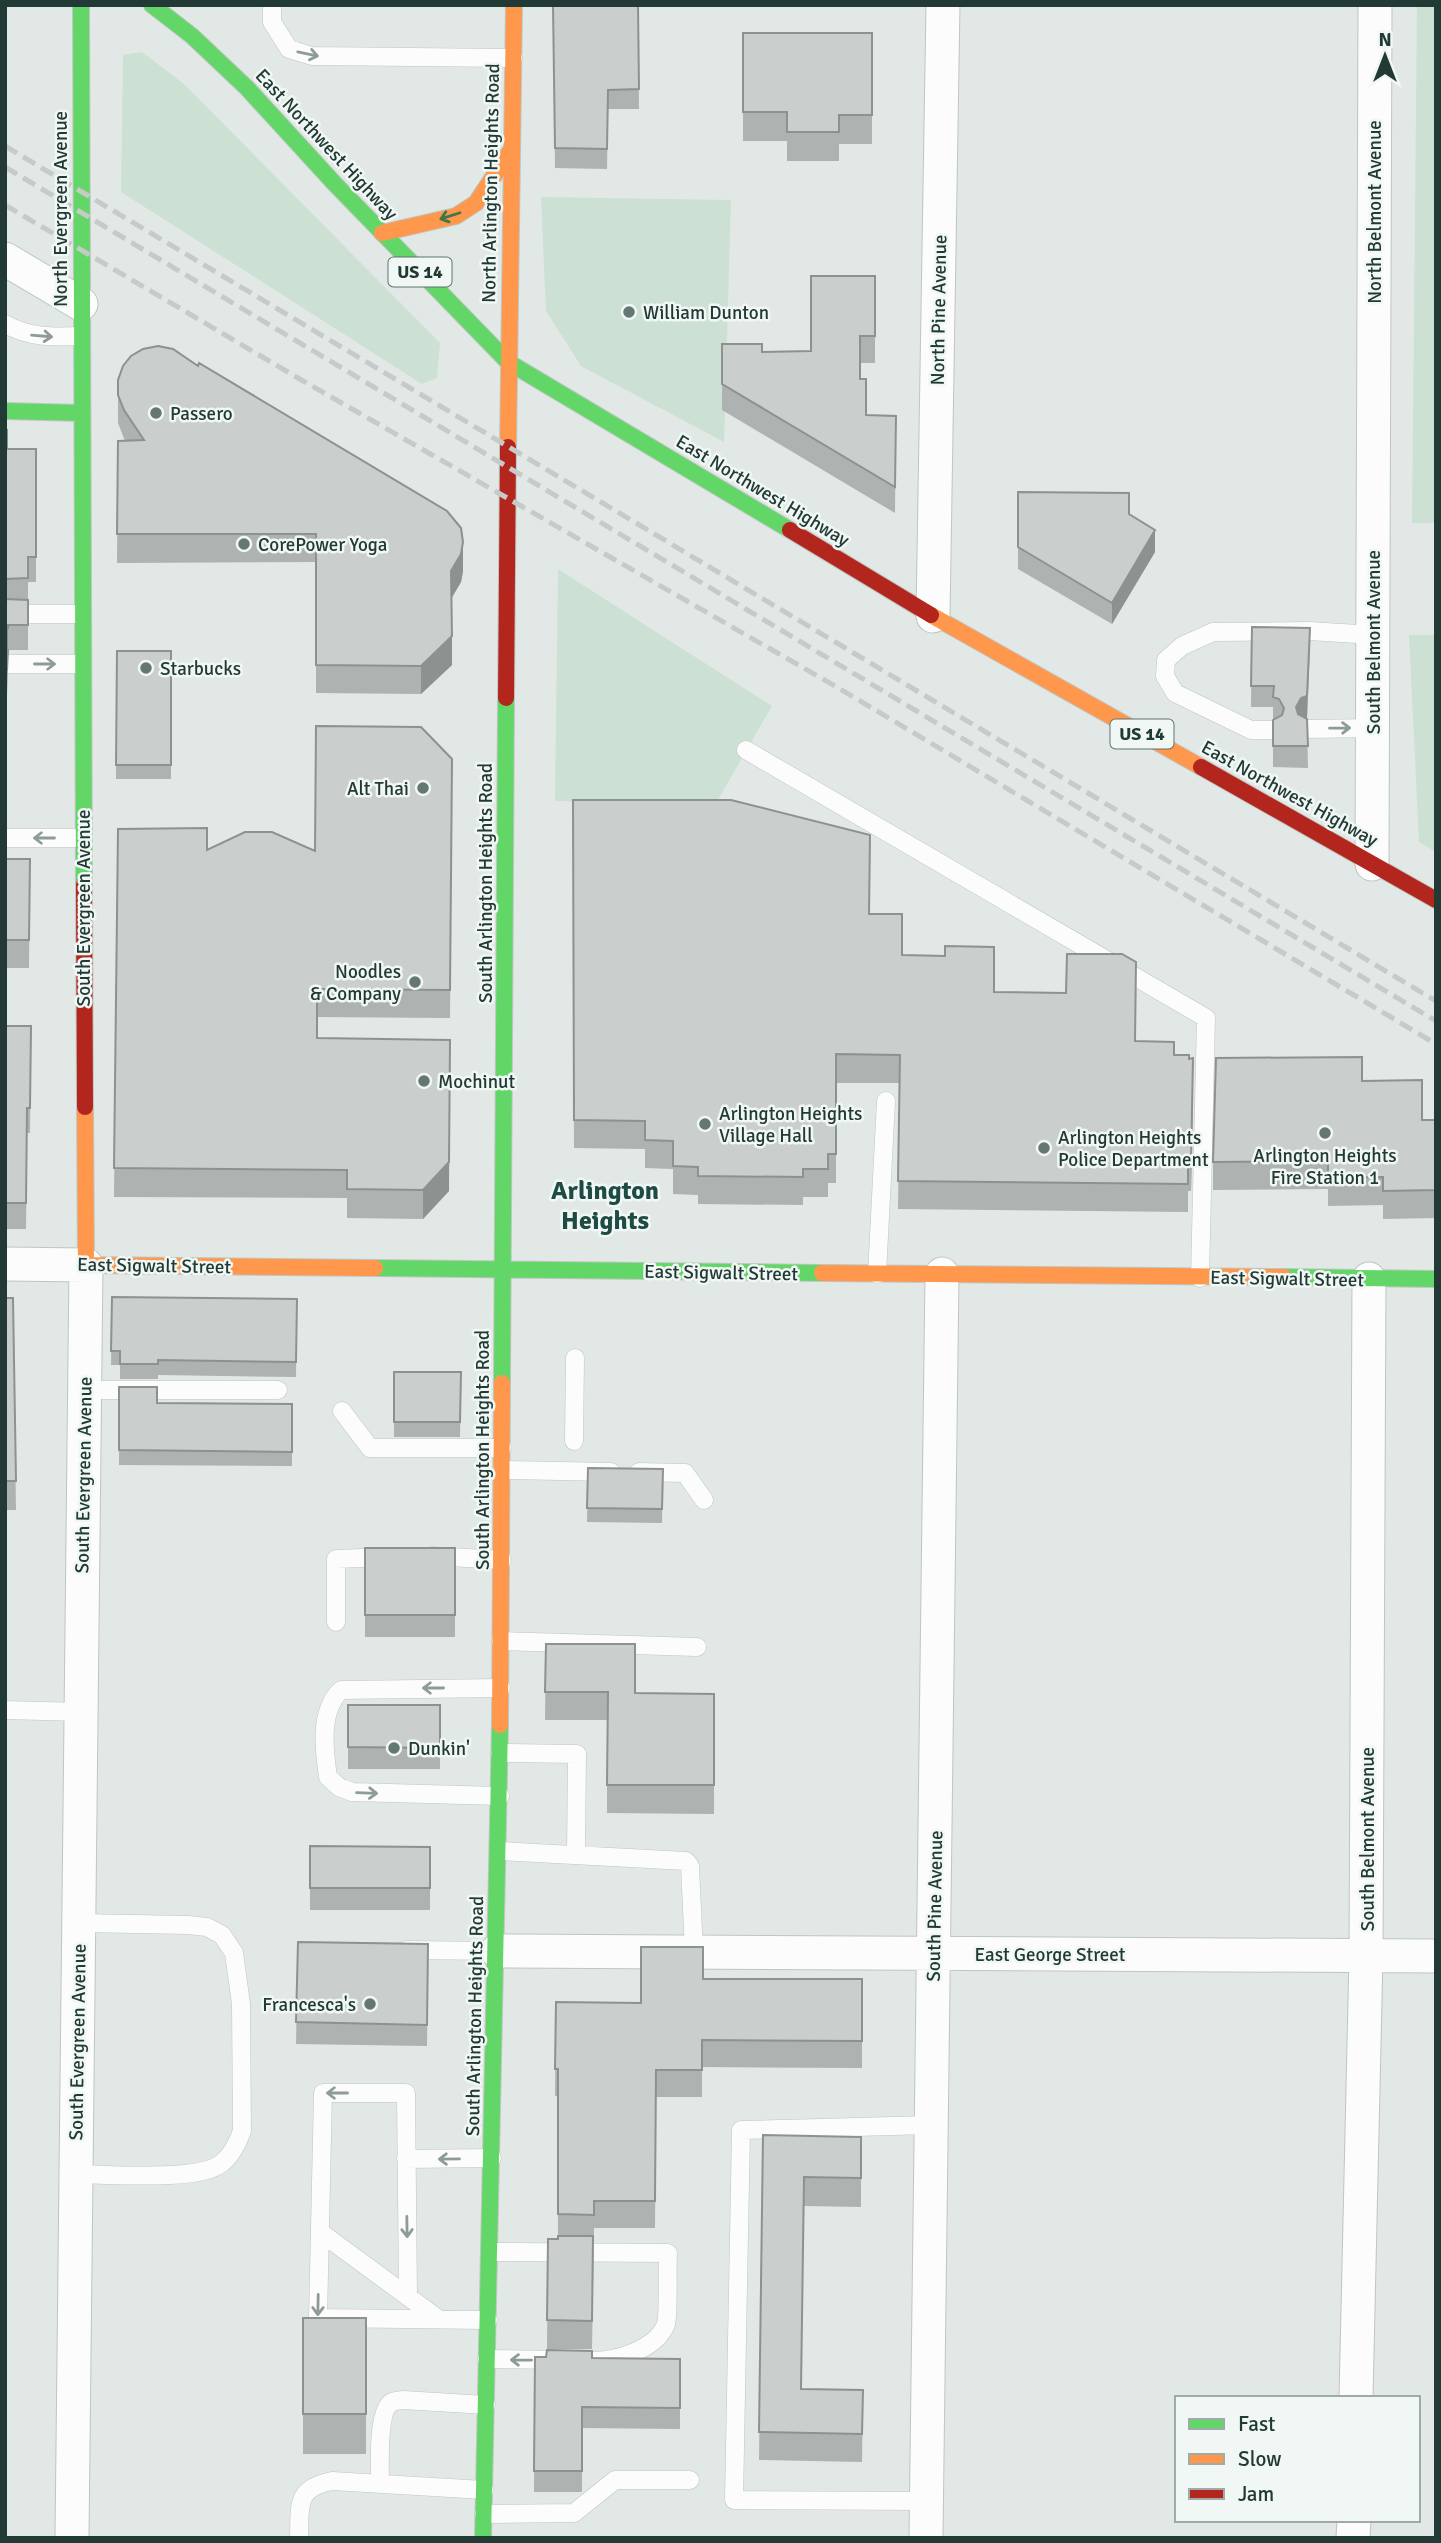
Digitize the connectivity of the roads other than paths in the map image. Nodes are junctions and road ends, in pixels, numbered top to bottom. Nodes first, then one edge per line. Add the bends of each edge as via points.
1 (81, 5) edge
2 (152, 5) edge
3 (272, 5) edge
4 (514, 5) edge
5 (943, 5) edge
6 (1375, 5) edge
7 (513, 58) junction
8 (511, 150) junction
9 (382, 233) junction
10 (5, 259) edge
11 (80, 320) junction
12 (5, 324) edge
13 (508, 362) junction
14 (5, 411) edge
15 (80, 412) junction
16 (1373, 420) joint
17 (5, 614) edge
18 (82, 614) junction
19 (933, 616) junction
20 (1374, 635) junction
21 (8, 664) edge
22 (82, 664) junction
23 (1373, 728) junction
24 (1307, 729) edge
25 (1273, 730) edge
26 (746, 750) dead end
27 (5, 838) edge
28 (83, 838) junction
29 (1373, 864) junction
30 (1436, 900) edge
31 (886, 1101) dead end
32 (5, 1264) edge
33 (86, 1265) junction
34 (503, 1269) junction
35 (877, 1274) junction
36 (942, 1274) junction
37 (1200, 1278) junction
38 (1369, 1279) junction
39 (1436, 1279) edge
40 (575, 1358) dead end
41 (84, 1390) junction
42 (278, 1390) dead end
43 (342, 1411) dead end
44 (574, 1441) dead end
45 (502, 1448) junction
46 (502, 1470) junction
47 (704, 1500) dead end
48 (502, 1560) junction
49 (336, 1622) dead end
50 (501, 1641) junction
51 (697, 1647) dead end
52 (501, 1688) junction
53 (5, 1710) edge
54 (81, 1712) junction
55 (500, 1753) junction
56 (500, 1796) junction
57 (499, 1851) junction
58 (576, 1855) junction
59 (79, 1923) junction
60 (390, 1949) edge
61 (497, 1951) junction
62 (694, 1952) junction
63 (933, 1953) junction
64 (1366, 1956) junction
65 (1436, 1956) edge
66 (931, 2125) junction
67 (492, 2158) junction
68 (406, 2159) junction
69 (76, 2174) junction
70 (320, 2232) junction
71 (490, 2252) junction
72 (408, 2296) junction
73 (437, 2318) junction
74 (488, 2319) junction
75 (487, 2359) junction
76 (1356, 2396) edge
77 (486, 2405) junction
78 (690, 2480) dead end
79 (380, 2484) junction
80 (484, 2490) junction
81 (927, 2501) junction
82 (484, 2514) junction
83 (72, 2538) edge
84 (299, 2538) edge
85 (483, 2538) edge
86 (926, 2538) edge

1 - 11 main road, North Evergreen Avenue
2 - 9 main road, East Northwest Highway / US 14 via 247,88
3 -> 7 lane via 272,22 289,49 312,56
4 - 7 main road, North Arlington Heights Road
5 - 19 street, North Pine Avenue
6 - 16 street, North Belmont Avenue
7 - 8 main road, North Arlington Heights Road
8 -> 9 main road via 476,203 456,216
8 - 13 main road, North Arlington Heights Road
9 - 13 main road, East Northwest Highway / US 14
10 - 11 street
12 -> 11 lane via 42,337
11 - 15 main road, North Evergreen Avenue
13 - 19 main road, East Northwest Highway / US 14
13 - 34 main road, South Arlington Heights Road
14 - 15 main road
15 - 18 main road, South Evergreen Avenue
16 - 20 street, South Belmont Avenue
17 - 18 lane
18 - 22 main road, South Evergreen Avenue
19 - 29 main road, East Northwest Highway / US 14
20 - 23 street, South Belmont Avenue
20 - 25 lane via 1213,632 1182,646 1166,660 1165,676 1175,692 1251,730
21 -> 22 lane
22 - 28 main road, South Evergreen Avenue
24 -> 23 lane
23 - 29 street, South Belmont Avenue
26 - 37 lane via 1206,1018
28 -> 27 lane
28 - 33 main road, South Evergreen Avenue
29 - 30 main road, East Northwest Highway / US 14
31 - 35 lane
32 - 33 street, East Sigwalt Street
33 - 34 main road, East Sigwalt Street
33 - 41 street, South Evergreen Avenue
34 - 35 main road, East Sigwalt Street
34 - 45 main road, South Arlington Heights Road
35 - 36 main road, East Sigwalt Street
36 - 37 main road, East Sigwalt Street
36 - 63 street, South Pine Avenue
37 - 38 main road, East Sigwalt Street
38 - 39 main road, East Sigwalt Street
38 - 64 street, South Belmont Avenue
40 - 44 lane
41 - 42 lane
41 - 54 street, South Evergreen Avenue
43 - 45 lane via 370,1448
45 - 46 main road, South Arlington Heights Road
46 - 47 lane via 685,1473
46 - 48 main road, South Arlington Heights Road
48 - 49 lane via 422,1556 337,1559
48 - 50 main road, South Arlington Heights Road
50 - 51 lane
50 - 52 main road, South Arlington Heights Road
52 - 55 main road, South Arlington Heights Road
52 -> 56 lane via 341,1690 330,1700 326,1724 328,1777 339,1787 352,1792
53 - 54 lane
54 - 59 street, South Evergreen Avenue
55 - 56 main road, South Arlington Heights Road
55 - 58 lane via 577,1754
56 - 57 main road, South Arlington Heights Road
57 - 58 lane
57 - 61 main road, South Arlington Heights Road
58 - 62 lane via 686,1861 690,1866
59 - 69 street, South Evergreen Avenue
59 - 69 lane via 188,1925 222,1935 234,1953 241,2004 242,2131 223,2163 206,2171
60 - 61 lane
61 - 62 street, East George Street
61 - 67 main road, South Arlington Heights Road
62 - 63 street, East George Street
63 - 64 street, East George Street
63 - 66 street, South Pine Avenue
64 - 65 street, East George Street
64 - 76 street, South Belmont Avenue
66 - 81 street, South Pine Avenue
66 - 81 lane via 741,2130 734,2500
67 -> 68 lane
67 - 71 main road, South Arlington Heights Road
68 -> 70 lane via 406,2093 323,2093
68 -> 72 lane
69 - 83 street, South Evergreen Avenue
70 - 72 lane
70 -> 73 lane via 318,2318
71 - 74 main road, South Arlington Heights Road
71 -> 75 lane via 668,2253 666,2323 655,2339 636,2351 604,2361
72 - 73 lane
73 - 74 lane
74 - 75 main road, South Arlington Heights Road
75 - 77 main road, South Arlington Heights Road
77 - 79 lane via 393,2402 382,2421
77 - 80 main road, South Arlington Heights Road
78 - 82 lane via 615,2480 574,2513
79 - 80 lane
79 - 84 lane via 332,2481 313,2487 302,2497
80 - 82 main road, South Arlington Heights Road
81 - 86 street, South Pine Avenue
82 - 85 main road, South Arlington Heights Road

